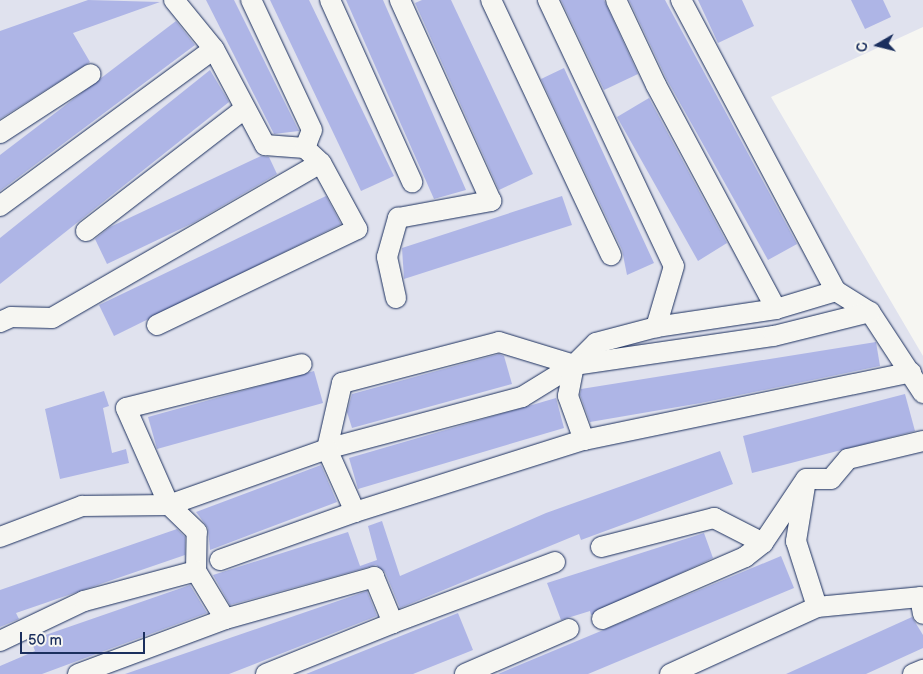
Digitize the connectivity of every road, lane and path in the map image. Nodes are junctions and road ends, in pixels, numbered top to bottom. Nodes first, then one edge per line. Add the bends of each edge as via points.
1 (174, 0) edge
2 (251, 0) edge
3 (330, 0) edge
4 (400, 0) edge
5 (491, 0) edge
6 (548, 0) edge
7 (616, 0) edge
8 (681, 0) edge
9 (214, 49) junction
10 (91, 74) dead end
11 (243, 110) junction
12 (0, 133) edge
13 (304, 148) junction
14 (321, 163) junction
15 (412, 182) dead end
16 (0, 206) edge
17 (86, 230) dead end
18 (611, 255) dead end
19 (836, 291) junction
20 (396, 298) dead end
21 (776, 310) junction
22 (870, 312) junction
23 (0, 322) edge
24 (157, 325) dead end
25 (656, 327) junction
26 (302, 364) dead end
27 (574, 365) junction
28 (911, 372) junction
29 (923, 393) edge
30 (584, 440) junction
31 (923, 441) edge
32 (327, 449) junction
33 (806, 479) junction
34 (169, 505) junction
35 (355, 512) junction
36 (0, 537) edge
37 (763, 543) junction
38 (600, 547) dead end
39 (220, 560) dead end
40 (555, 562) dead end
41 (196, 571) junction
42 (817, 607) junction
43 (923, 614) edge
44 (225, 619) junction
45 (602, 619) dead end
46 (393, 623) junction
47 (568, 629) dead end
48 (0, 642) edge
49 (923, 670) edge
50 (78, 674) edge
51 (266, 674) edge
52 (465, 674) edge
53 (670, 674) edge
54 (913, 674) edge

1 - 9 lane
2 - 13 lane via 312,130
3 - 15 lane
4 - 20 lane via 492,201 398,218 387,257
5 - 18 lane
6 - 25 lane via 674,266
7 - 21 lane via 656,85
8 - 19 lane
9 - 11 lane
9 - 16 lane
10 - 12 lane
11 - 13 lane via 264,145
11 - 17 lane
13 - 14 lane
14 - 23 lane via 52,318 11,317
14 - 24 lane via 357,229
19 - 21 lane
19 - 22 lane
21 - 25 lane
22 - 27 lane via 774,336
22 - 28 lane
25 - 27 lane via 596,343
26 - 34 lane via 126,408
27 - 30 lane via 568,396
27 - 32 lane via 522,397
27 - 32 lane via 499,342 342,383
28 - 29 lane
28 - 30 lane
30 - 35 lane
31 - 33 lane via 848,459 830,479
32 - 34 lane
32 - 35 lane
33 - 37 lane
33 - 42 lane via 796,541
34 - 36 lane via 82,506
34 - 41 lane via 197,532
35 - 39 lane
37 - 38 lane via 714,518
37 - 45 lane via 745,557
40 - 46 lane
41 - 44 lane
41 - 48 lane via 84,601
42 - 43 lane via 920,597
42 - 53 lane
44 - 46 lane via 374,577
44 - 50 lane
46 - 51 lane
47 - 52 lane
49 - 54 lane

